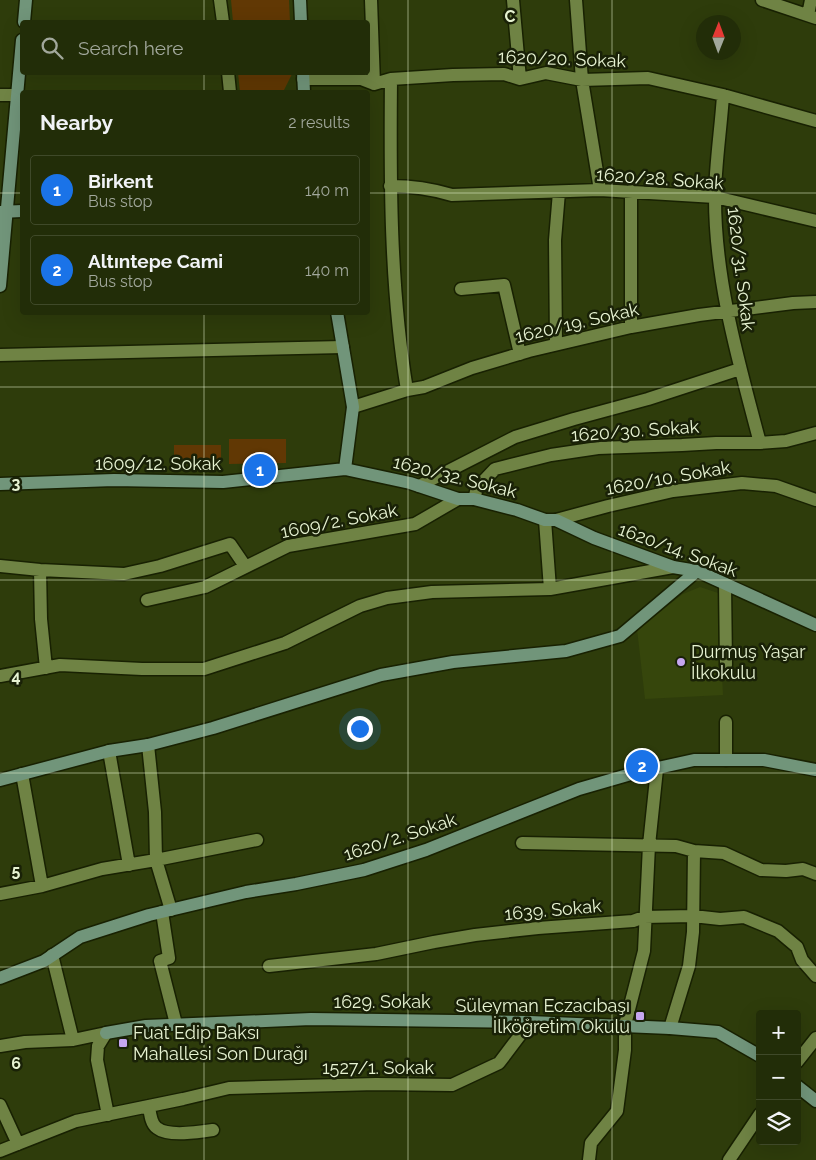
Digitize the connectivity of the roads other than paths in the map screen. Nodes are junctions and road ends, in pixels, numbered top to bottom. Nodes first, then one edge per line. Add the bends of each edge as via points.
1 (26, 0) edge
2 (220, 0) edge
3 (300, 0) edge
4 (371, 0) edge
5 (513, 0) edge
6 (576, 0) edge
7 (762, 0) edge
8 (811, 0) edge
9 (812, 16) edge
10 (24, 20) edge
11 (222, 20) edge
12 (301, 20) edge
13 (20, 68) edge
14 (228, 75) edge
15 (303, 76) edge
16 (391, 79) junction
17 (520, 79) junction
18 (582, 80) junction
19 (374, 84) junction
20 (230, 90) edge
21 (304, 90) edge
22 (0, 95) edge
23 (18, 95) junction
24 (724, 95) junction
25 (816, 120) edge
26 (390, 186) junction
27 (600, 190) junction
28 (631, 191) junction
29 (559, 192) junction
30 (715, 197) junction
31 (4, 211) edge
32 (20, 211) edge
33 (816, 221) edge
34 (3, 227) edge
35 (0, 286) edge
36 (461, 289) dead end
37 (816, 302) edge
38 (727, 312) junction
39 (337, 315) edge
40 (631, 327) junction
41 (556, 344) junction
42 (342, 347) junction
43 (520, 354) junction
44 (0, 355) edge
45 (740, 369) junction
46 (407, 390) junction
47 (353, 407) junction
48 (816, 433) edge
49 (760, 443) junction
50 (345, 468) junction
51 (0, 484) edge
52 (419, 486) junction
53 (458, 499) junction
54 (474, 499) junction
55 (816, 500) edge
56 (550, 520) junction
57 (0, 566) edge
58 (245, 566) junction
59 (673, 567) junction
60 (40, 570) junction
61 (697, 571) junction
62 (725, 584) junction
63 (550, 589) junction
64 (147, 600) dead end
65 (816, 624) edge
66 (726, 665) dead end
67 (46, 668) junction
68 (0, 676) edge
69 (726, 722) dead end
70 (148, 745) junction
71 (109, 751) junction
72 (726, 760) junction
73 (656, 769) junction
74 (816, 770) edge
75 (22, 774) junction
76 (0, 780) edge
77 (257, 840) dead end
78 (522, 843) dead end
79 (649, 845) junction
80 (694, 851) junction
81 (156, 860) junction
82 (129, 864) junction
83 (816, 874) edge
84 (42, 886) junction
85 (0, 894) edge
86 (166, 911) junction
87 (693, 916) junction
88 (644, 917) junction
89 (52, 955) junction
90 (269, 966) dead end
91 (816, 976) edge
92 (0, 978) edge
93 (530, 1022) junction
94 (176, 1024) junction
95 (625, 1026) junction
96 (670, 1028) junction
97 (106, 1033) junction
98 (816, 1038) edge
99 (73, 1040) junction
100 (0, 1046) edge
101 (758, 1055) edge
102 (801, 1057) edge
103 (801, 1089) edge
104 (816, 1101) edge
105 (0, 1105) edge
106 (149, 1106) junction
107 (108, 1115) junction
108 (756, 1120) edge
109 (213, 1130) dead end
110 (18, 1144) junction
111 (0, 1151) edge
112 (589, 1160) edge
113 (729, 1160) edge

1 - 10 main road
2 - 11 street
3 - 12 main road
4 - 19 street
5 - 17 street
6 - 18 street
7 - 9 street
8 - 9 street
13 - 23 main road
14 - 20 street
15 - 19 street, 1620/20. Sokak via 361,79
15 - 21 main road
16 - 17 street, 1620/20. Sokak via 453,74 504,74
16 - 19 street, 1620/20. Sokak
16 - 26 street
17 - 18 street, 1620/20. Sokak via 546,73
18 - 24 street, 1620/20. Sokak via 648,78
18 - 27 street
22 - 23 street
23 - 31 main road
24 - 25 street, 1620/20. Sokak
24 - 30 street, 1620/31. Sokak
26 - 29 street, 1620/28. Sokak via 409,186 452,195
26 - 46 street via 394,293
27 - 28 street, 1620/28. Sokak
27 - 29 street, 1620/28. Sokak
28 - 30 street, 1620/28. Sokak
28 - 40 street
29 - 41 street via 555,240
30 - 33 street, 1620/28. Sokak
30 - 38 street, 1620/31. Sokak
31 - 32 main road
31 - 34 main road
34 - 35 main road
36 - 43 street via 504,284
37 - 38 street, 1620/19. Sokak
38 - 40 street, 1620/19. Sokak
38 - 45 street, 1620/31. Sokak
39 - 42 main road
40 - 41 street, 1620/19. Sokak
41 - 43 street, 1620/19. Sokak
42 - 44 street
42 - 47 main road
43 - 46 street, 1620/19. Sokak
45 - 49 street, 1620/31. Sokak
45 - 52 street via 515,437
46 - 47 street, 1620/19. Sokak
47 - 50 main road
48 - 49 street, 1620/30. Sokak via 786,441
49 - 54 street, 1620/30. Sokak via 598,448 551,456 495,469 477,488
50 - 51 main road, 1609/12. Sokak via 223,482 114,480
50 - 52 main road, 1620/32. Sokak
52 - 53 main road, 1620/32. Sokak
53 - 54 main road, 1620/32. Sokak
53 - 58 street, 1609/2. Sokak via 415,524 288,546
54 - 56 main road, 1620/32. Sokak
55 - 56 street, 1620/10. Sokak via 776,486 742,483 674,491
56 - 59 main road, 1620/14. Sokak
56 - 63 street
57 - 60 street
58 - 60 street via 230,544 124,574
58 - 64 street, 1609/2. Sokak via 205,587
59 - 61 main road, 1620/14. Sokak
59 - 63 street
60 - 67 street
61 - 62 main road, 1620/14. Sokak
61 - 70 main road via 620,636 566,651 453,662 382,675
62 - 65 main road, 1620/14. Sokak
62 - 66 street
63 - 67 street via 432,592 387,598 360,606 285,643 204,669 60,665
67 - 68 street
69 - 72 street
70 - 71 main road
70 - 81 street
71 - 75 main road
71 - 82 street
72 - 73 main road, 1620/2. Sokak via 694,760
72 - 74 main road, 1620/2. Sokak via 764,760
73 - 79 street
73 - 86 main road, 1620/2. Sokak via 579,789 426,850 364,870
75 - 76 main road
75 - 84 street
77 - 81 street
78 - 79 street
79 - 80 street via 676,846
79 - 88 street
80 - 83 street via 724,853 761,870 803,869
80 - 87 street
81 - 82 street
81 - 86 street
82 - 84 street
84 - 85 street
86 - 89 main road, 1620/2. Sokak via 80,936
86 - 94 street via 168,958 160,961
87 - 88 street, 1639. Sokak
87 - 91 street, 1639. Sokak via 744,917 778,930 797,947 802,960
87 - 96 street via 689,966
88 - 90 street, 1639. Sokak via 633,921 475,935 376,954
88 - 95 street via 644,951
89 - 92 main road, 1620/2. Sokak
89 - 99 street
93 - 94 main road, 1629. Sokak via 320,1019
93 - 95 main road, 1629. Sokak
93 - 106 street, 1527/1. Sokak via 499,1063 452,1085 229,1088
94 - 97 main road, 1629. Sokak
95 - 96 main road, 1629. Sokak
95 - 112 street via 617,1111 591,1143
96 - 101 main road, 1629. Sokak via 718,1032
97 - 99 street, 1629. Sokak
97 - 107 street via 98,1046 97,1060
98 - 102 street
99 - 100 street, 1629. Sokak
103 - 104 main road
105 - 110 street
106 - 107 street, 1527/1. Sokak
106 - 109 street via 156,1128 162,1131
107 - 110 street, 1527/1. Sokak via 76,1122
108 - 113 street
110 - 111 street, 1527/1. Sokak

